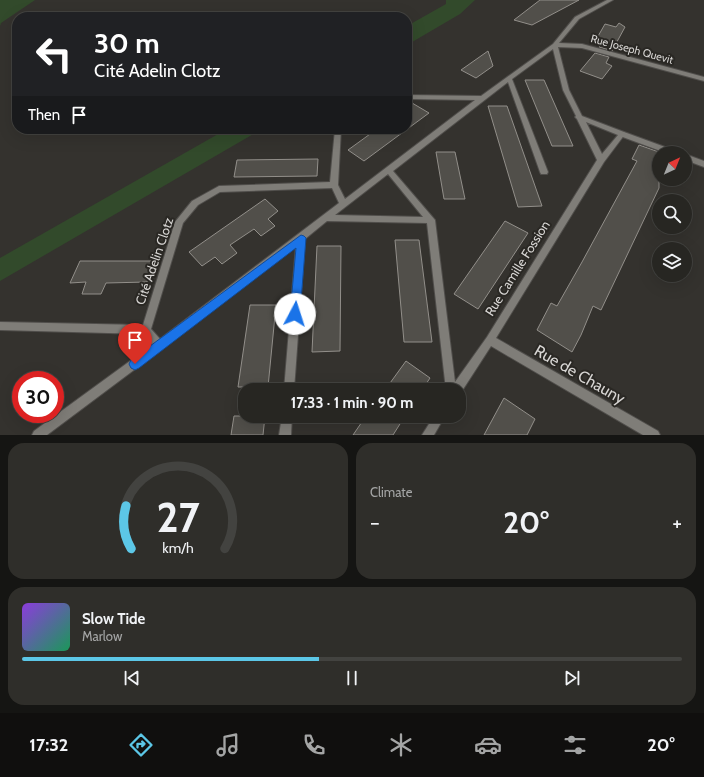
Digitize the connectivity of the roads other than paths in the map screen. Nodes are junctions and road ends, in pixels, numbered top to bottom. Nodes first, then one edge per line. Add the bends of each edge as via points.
1 (611, 0) edge
2 (555, 46) junction
3 (509, 78) junction
4 (704, 79) edge
5 (412, 97) edge
6 (482, 98) junction
7 (578, 117) junction
8 (338, 134) edge
9 (622, 134) junction
10 (654, 146) edge
11 (601, 160) junction
12 (692, 160) edge
13 (704, 164) edge
14 (388, 170) junction
15 (544, 172) dead end
16 (334, 185) junction
17 (344, 205) junction
18 (328, 218) junction
19 (431, 220) junction
20 (301, 238) junction
21 (0, 326) edge
22 (146, 330) junction
23 (490, 340) junction
24 (159, 346) junction
25 (290, 383) edge
26 (450, 383) edge
27 (461, 383) edge
28 (286, 423) edge
29 (436, 423) edge
30 (38, 435) edge
31 (285, 435) edge
32 (428, 435) edge
33 (654, 435) edge

1 - 2 street via 577,18
2 - 3 street
2 - 4 street, Rue Joseph Quevit via 582,46
2 - 7 street via 566,90
3 - 6 street
3 - 15 street
5 - 6 street
6 - 14 street
7 - 9 street
7 - 11 street
8 - 16 street
9 - 10 street
9 - 11 street, Rue Camille Fossion
11 - 23 street, Rue Camille Fossion
12 - 13 street
14 - 17 street
14 - 19 street
16 - 17 street
16 - 22 street, Cité Adelin Clotz via 219,189 196,203 179,222
17 - 18 street
18 - 19 street
18 - 20 street
19 - 26 street
20 - 24 street
20 - 25 street
21 - 22 street
22 - 24 street
23 - 27 street, Rue Camille Fossion
23 - 33 street, Rue de Chauny
24 - 30 street
28 - 31 street
29 - 32 street

